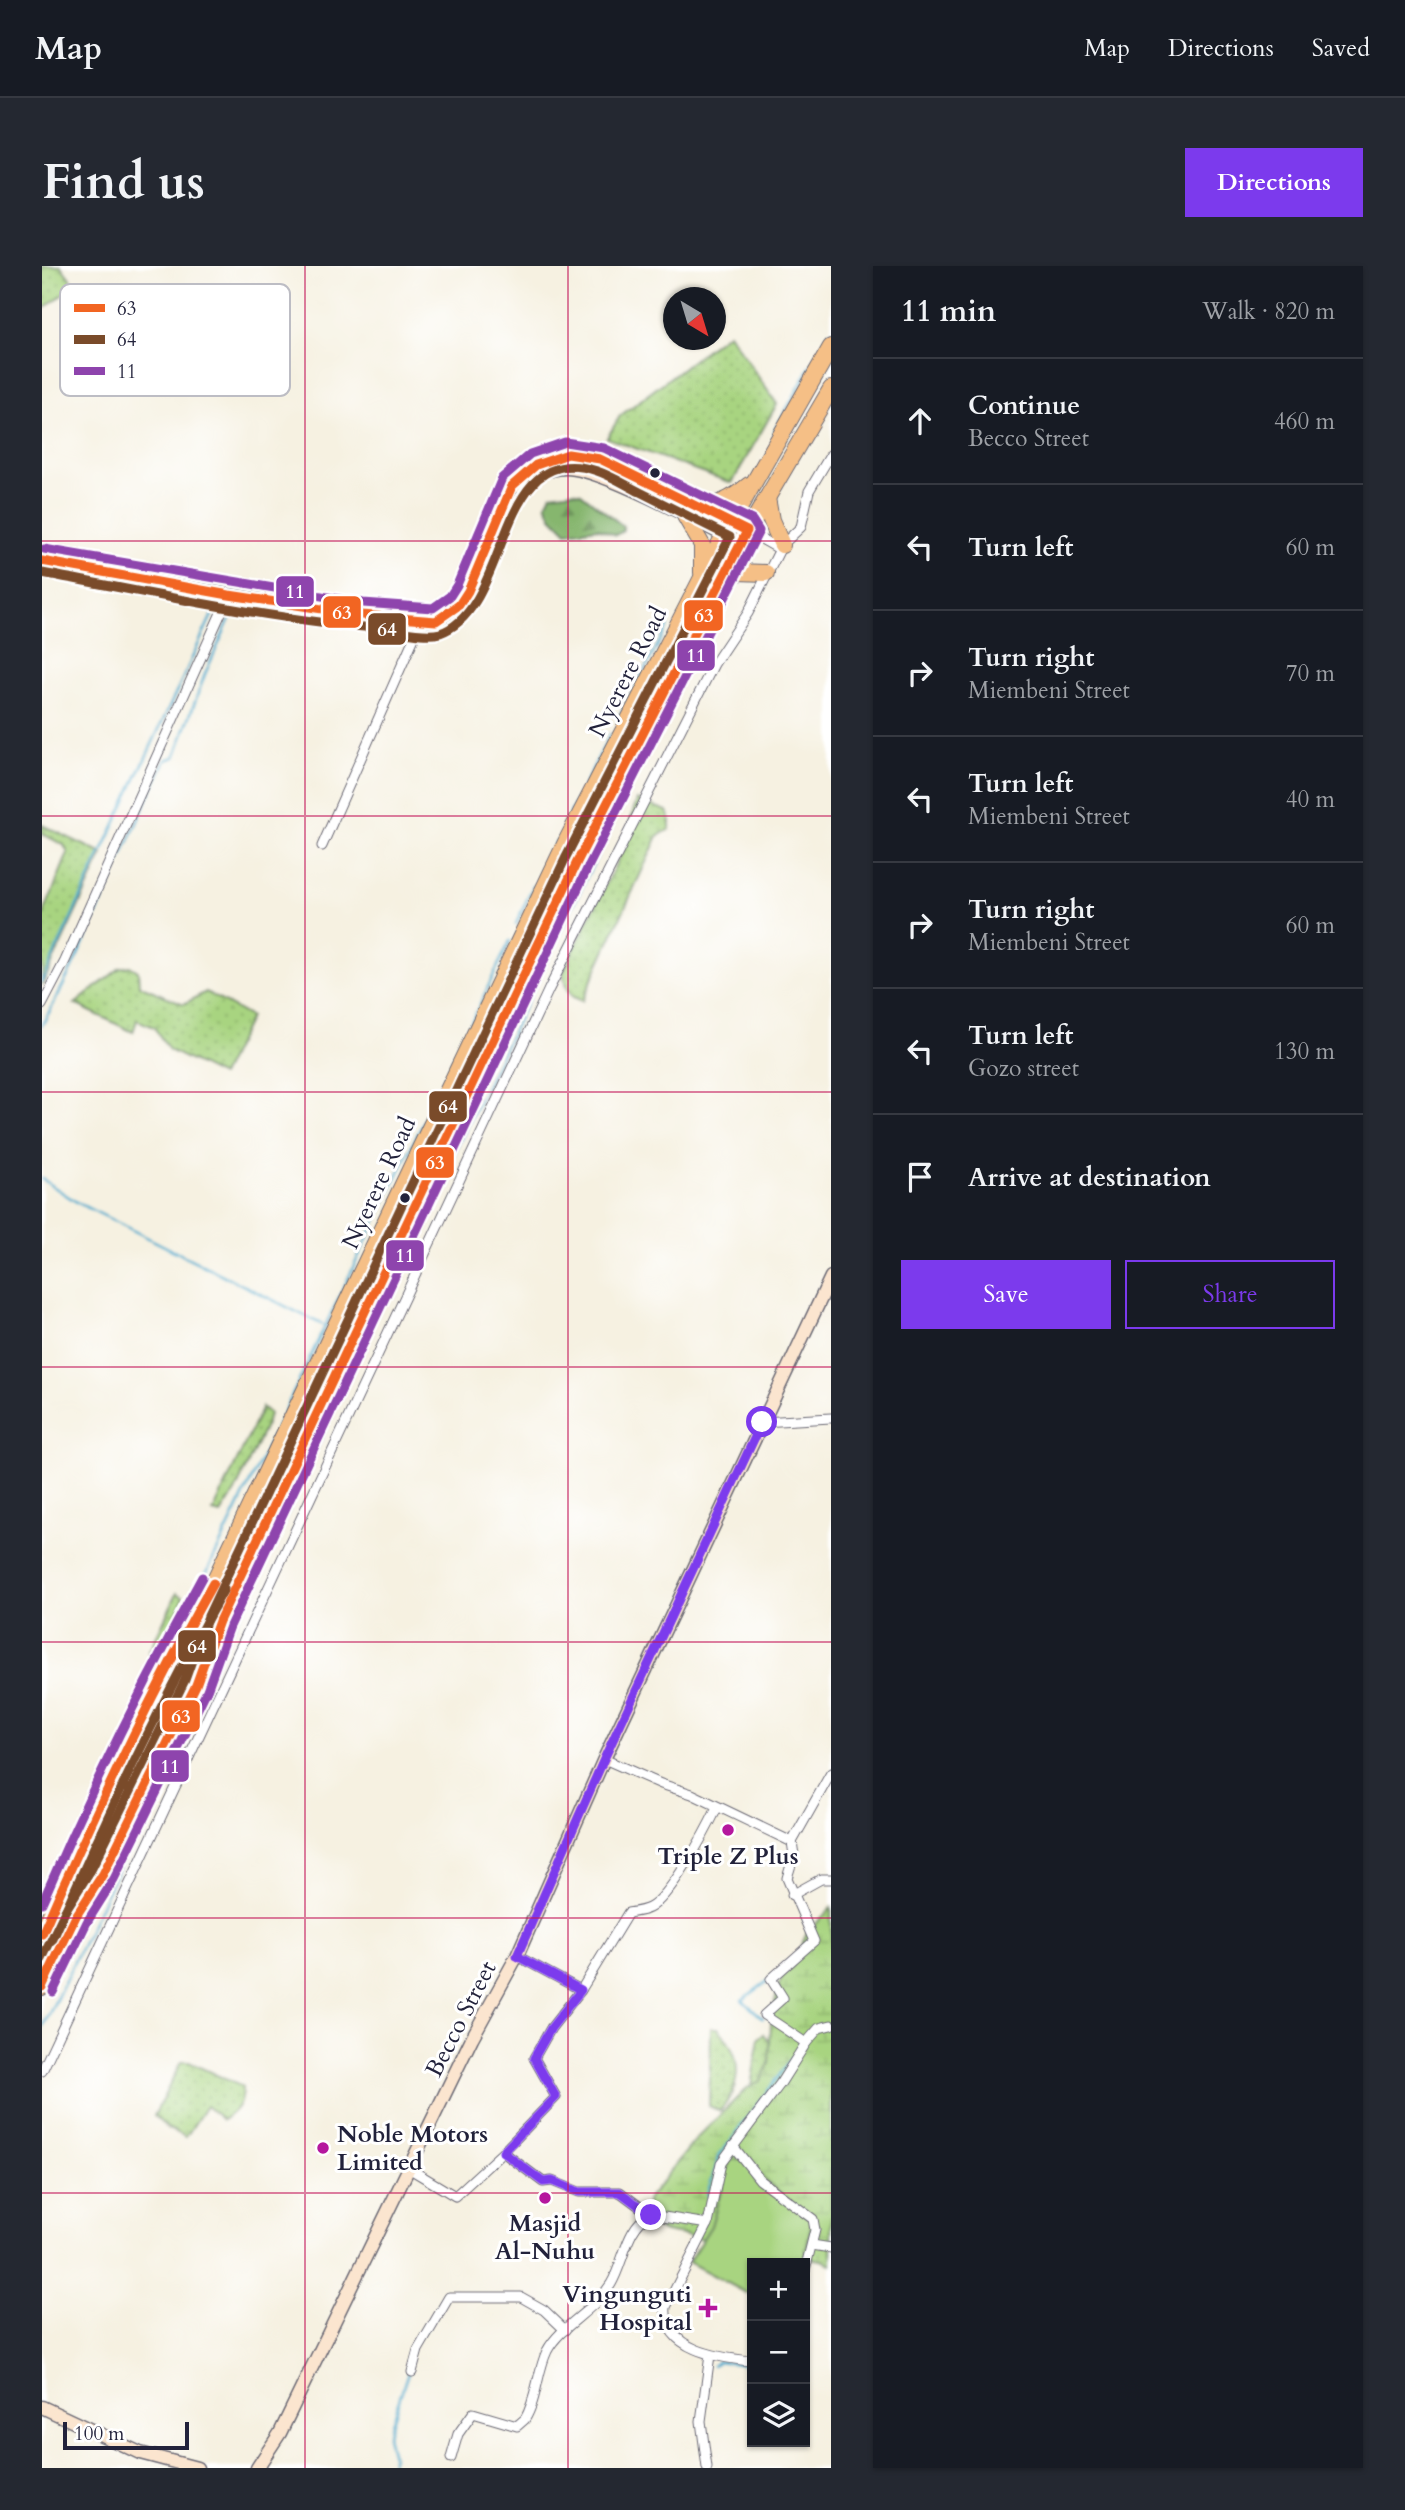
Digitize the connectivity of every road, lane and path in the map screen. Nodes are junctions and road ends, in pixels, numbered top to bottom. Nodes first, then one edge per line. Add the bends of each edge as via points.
1 (831, 347) edge
2 (831, 389) edge
3 (831, 454) edge
4 (760, 472) junction
5 (766, 498) junction
6 (690, 511) junction
7 (728, 529) junction
8 (746, 541) junction
9 (781, 547) junction
10 (42, 561) edge
11 (766, 573) junction
12 (699, 582) junction
13 (718, 585) junction
14 (229, 595) junction
15 (421, 622) junction
16 (322, 846) dead end
17 (42, 1005) edge
18 (831, 1277) edge
19 (831, 1418) edge
20 (762, 1422) junction
21 (604, 1759) junction
22 (831, 1773) edge
23 (717, 1808) junction
24 (792, 1842) junction
25 (831, 1879) edge
26 (792, 1895) junction
27 (42, 1934) edge
28 (517, 1956) junction
29 (42, 1987) edge
30 (581, 1990) junction
31 (831, 2025) edge
32 (806, 2043) junction
33 (42, 2071) edge
34 (733, 2147) junction
35 (503, 2152) junction
36 (410, 2169) junction
37 (650, 2215) junction
38 (708, 2224) junction
39 (812, 2245) junction
40 (831, 2248) edge
41 (808, 2258) edge
42 (565, 2330) junction
43 (710, 2356) junction
44 (747, 2360) edge
45 (412, 2372) dead end
46 (42, 2407) edge
47 (451, 2458) dead end
48 (197, 2468) edge
49 (257, 2468) edge
50 (706, 2468) edge

1 - 4 highway, Nyerere Road
2 - 5 highway, Nyerere Road
3 - 9 street via 809,491 801,527
4 - 6 highway via 727,501
4 - 7 highway, Nyerere Road
5 - 8 highway, Nyerere Road
5 - 9 highway
6 - 7 street
6 - 12 highway via 704,555
6 - 15 street via 592,474 567,468 545,471 516,494 459,605 436,621
7 - 8 street
7 - 12 highway, Nyerere Road
8 - 9 street
8 - 13 highway, Nyerere Road
9 - 11 street
10 - 14 street
11 - 13 highway via 737,572
11 - 33 street via 748,613 714,664 677,734 549,989
12 - 27 highway, Nyerere Road via 556,861 199,1613 163,1673 96,1810
13 - 29 highway, Nyerere Road via 577,862 219,1621 196,1685
14 - 15 street
14 - 17 street
15 - 16 street
18 - 20 street, Becco Street
19 - 20 street
20 - 21 street, Becco Street
21 - 23 street
21 - 28 street, Becco Street
22 - 24 street
23 - 24 street
23 - 30 street via 681,1872 651,1908 628,1913
24 - 26 street via 794,1855 787,1878
25 - 26 street via 821,1879
26 - 32 street via 814,1941 771,1979 783,1998 764,2015
28 - 30 street
28 - 36 street, Becco Street
30 - 35 street via 534,2058 556,2097
31 - 32 street via 820,2028
32 - 34 street
34 - 38 street via 721,2164
34 - 39 street via 760,2180 813,2219
35 - 36 street via 455,2196
35 - 37 street via 543,2182 579,2192 620,2192
36 - 49 street, Becco Street via 293,2408
37 - 38 street
37 - 42 street via 633,2231 621,2265 602,2296
38 - 43 street via 666,2306 665,2321 673,2335
39 - 40 street
39 - 41 street
42 - 45 street via 521,2297 449,2297 418,2350
42 - 47 street via 547,2352 525,2418 517,2426 473,2413 458,2434
43 - 44 street
43 - 50 street via 701,2421
46 - 48 street via 140,2453

